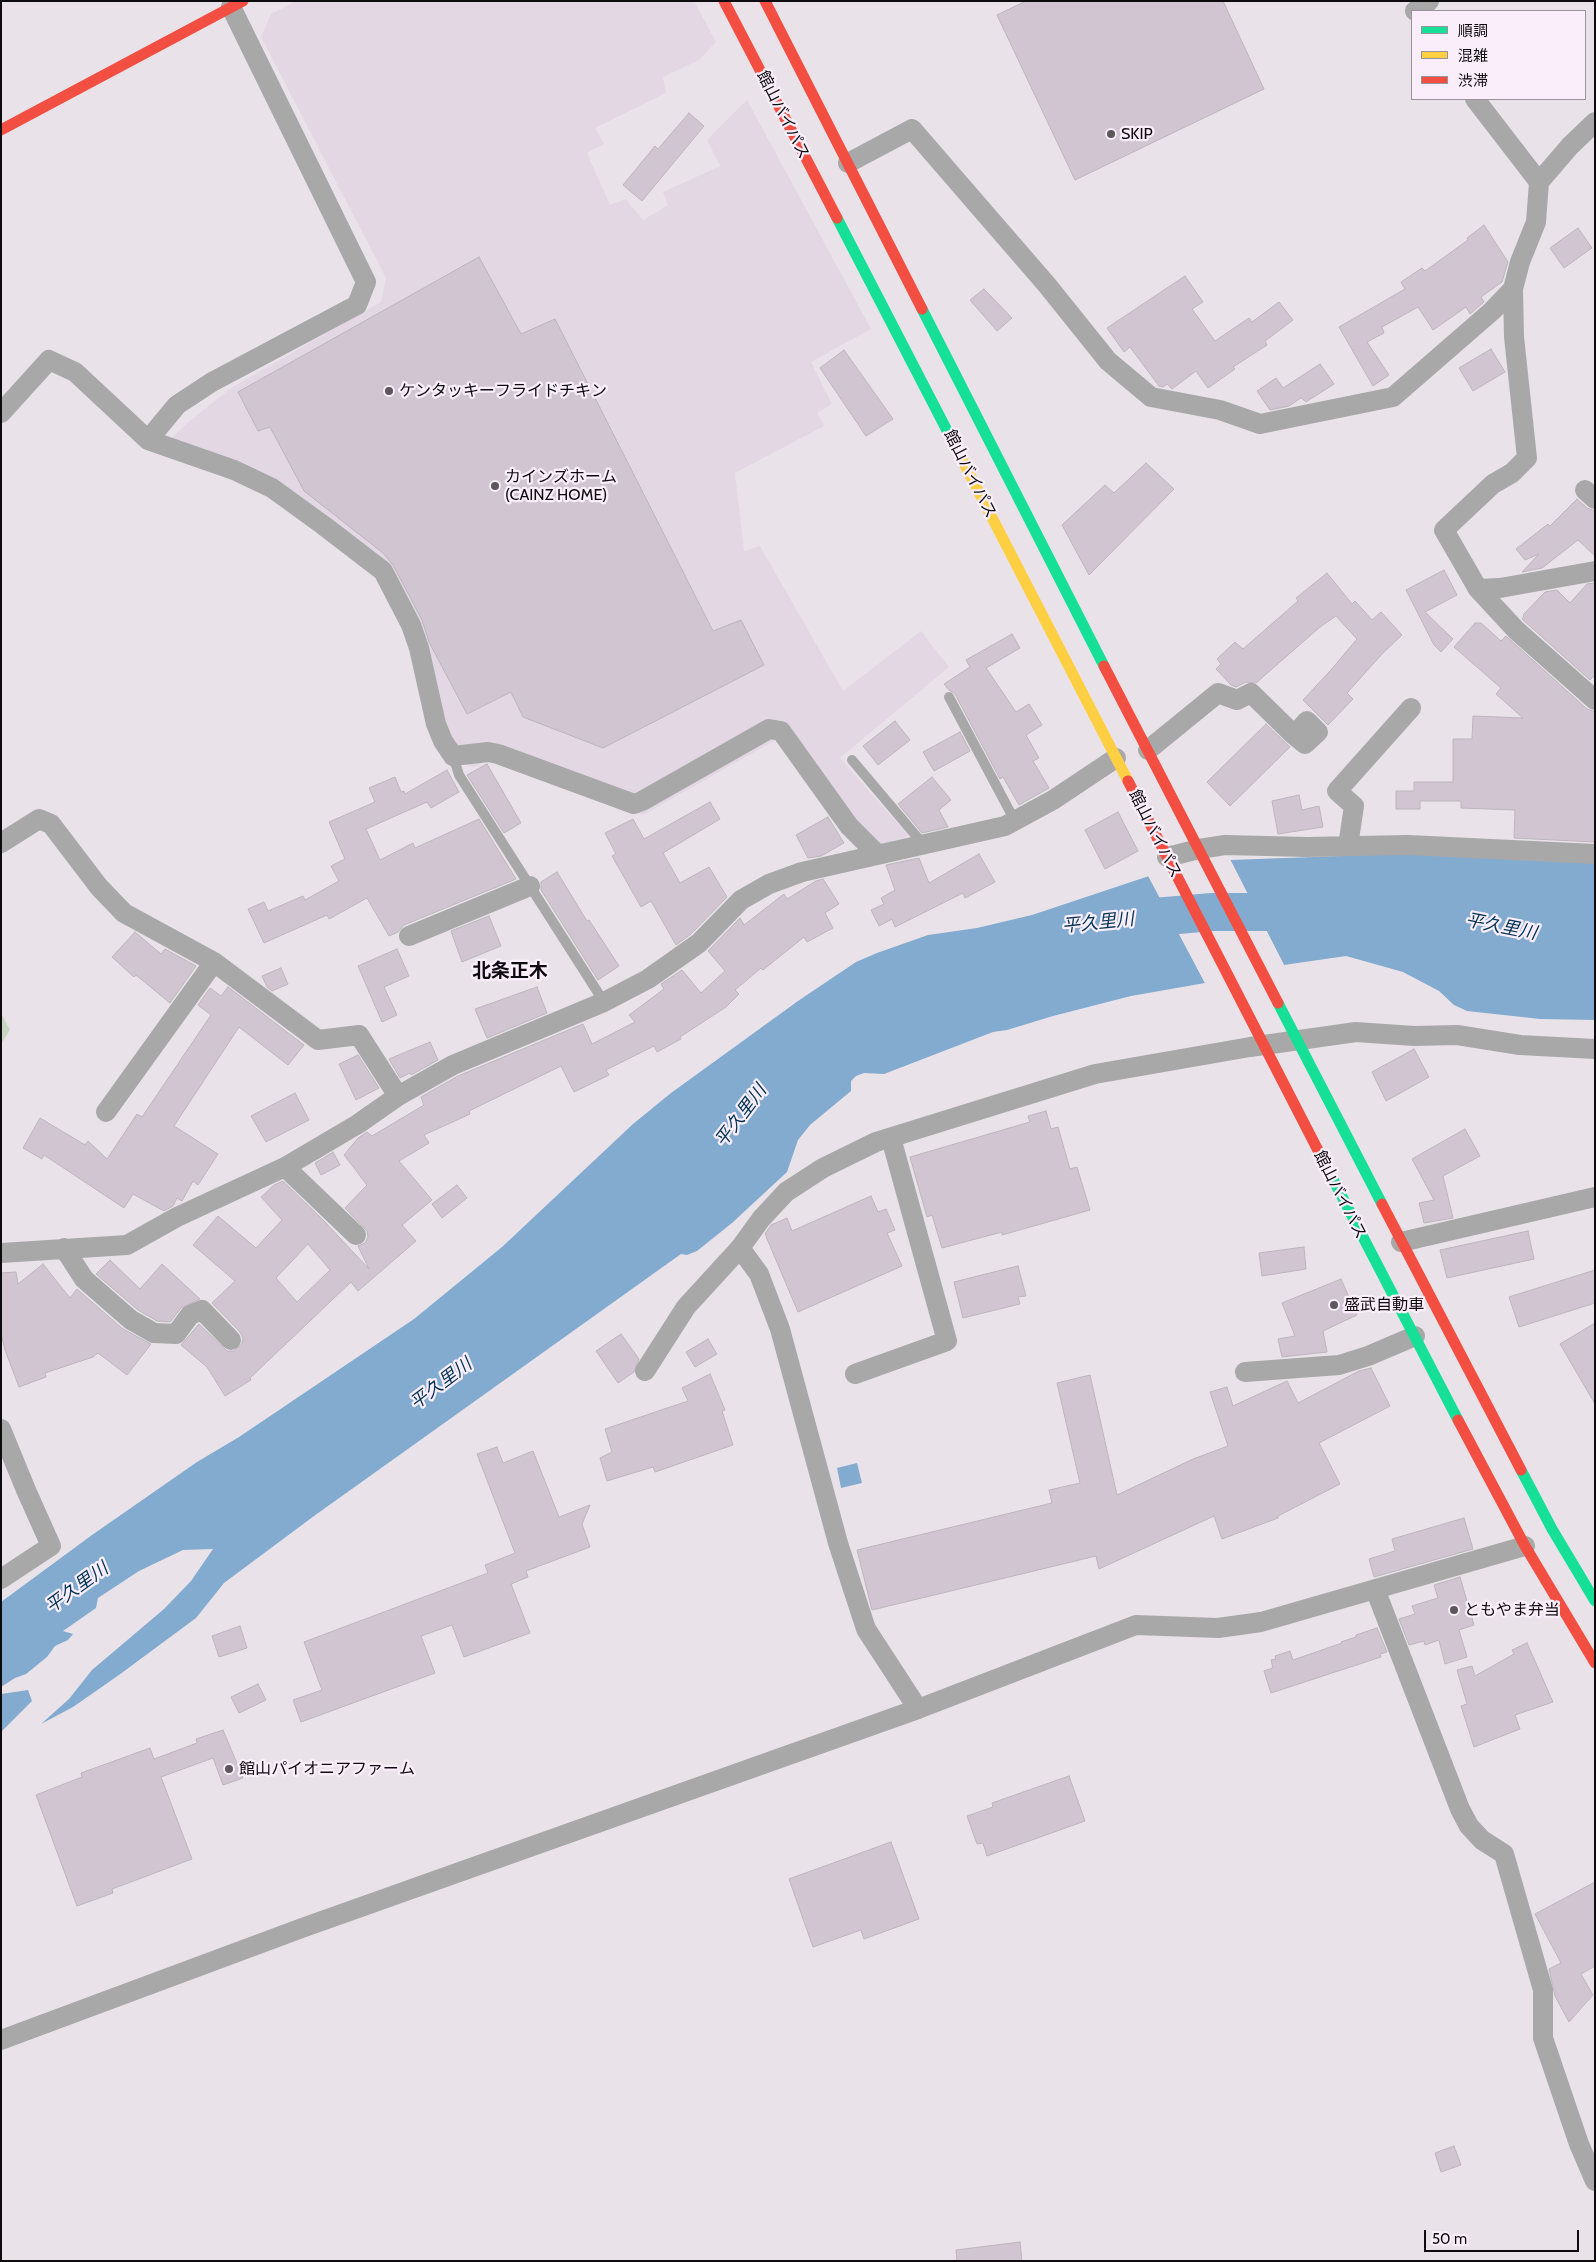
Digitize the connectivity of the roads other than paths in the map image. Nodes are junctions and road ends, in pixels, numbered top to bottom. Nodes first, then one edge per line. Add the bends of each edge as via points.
1 (724, 1) edge
2 (765, 1) edge
3 (1430, 1) edge
4 (237, 4) edge
5 (1416, 10) edge
6 (1476, 100) edge
7 (1595, 122) edge
8 (1, 130) edge
9 (848, 162) junction
10 (1539, 182) junction
11 (1513, 289) junction
12 (1, 413) edge
13 (148, 440) junction
14 (1595, 571) edge
15 (1478, 589) junction
16 (949, 697) dead end
17 (1595, 700) edge
18 (1411, 708) dead end
19 (1294, 735) dead end
20 (1148, 750) junction
21 (453, 756) junction
22 (1116, 758) junction
23 (852, 760) dead end
24 (1015, 822) junction
25 (1, 843) edge
26 (923, 844) junction
27 (1348, 846) junction
28 (1201, 853) junction
29 (876, 854) junction
30 (1595, 854) edge
31 (1169, 860) junction
32 (530, 886) junction
33 (409, 936) dead end
34 (214, 962) junction
35 (604, 1002) junction
36 (1296, 1037) junction
37 (1261, 1041) junction
38 (1595, 1049) edge
39 (398, 1096) junction
40 (106, 1112) dead end
41 (891, 1138) junction
42 (285, 1167) junction
43 (1595, 1197) edge
44 (356, 1235) dead end
45 (1401, 1242) junction
46 (64, 1248) junction
47 (740, 1248) junction
48 (1, 1253) edge
49 (1415, 1336) junction
50 (231, 1340) dead end
51 (645, 1371) dead end
52 (1245, 1372) dead end
53 (855, 1374) dead end
54 (1, 1429) edge
55 (1525, 1546) junction
56 (1, 1579) edge
57 (1375, 1589) junction
58 (1595, 1602) edge
59 (1595, 1663) edge
60 (918, 1709) junction
61 (1, 2040) edge
62 (1595, 2181) edge

1 - 22 main road, 館山バイパス
2 - 9 main road, 館山バイパス
3 - 5 street
4 - 8 main road
4 - 13 street via 366,282 357,305 212,382 177,405
6 - 10 street
7 - 10 street
9 - 11 street via 912,129 1108,361 1151,397 1220,410 1260,424 1393,397
9 - 20 main road, 館山バイパス
10 - 11 street via 1536,222
11 - 15 street via 1514,337 1527,458 1512,473 1493,484 1444,530
12 - 13 street via 49,360 76,372
13 - 21 street via 234,470 272,488 383,571 411,625 436,724
14 - 15 street
15 - 17 street via 1516,630
16 - 24 lane
18 - 27 street via 1337,790 1354,806
19 - 20 street via 1251,693 1237,700 1218,694
20 - 28 main road, 館山バイパス
21 - 29 street via 498,754 634,804 769,729 781,730 849,826
21 - 32 lane via 459,775
22 - 24 street
22 - 31 main road, 館山バイパス
23 - 26 lane
24 - 26 street
25 - 34 street via 39,819 51,824 99,887 124,913
26 - 29 street
27 - 28 street via 1225,846
27 - 30 street via 1408,844
28 - 31 street
28 - 36 main road, 館山バイパス
29 - 35 street via 802,872 769,884 741,900 699,943 648,979
31 - 37 main road, 館山バイパス
32 - 33 street
32 - 35 lane
34 - 39 street via 318,1040 359,1035
34 - 40 street
35 - 39 street via 453,1065
36 - 37 street
36 - 38 street via 1385,1033
36 - 45 main road, 館山バイパス
37 - 41 street via 1095,1074
37 - 49 main road, 館山バイパス
39 - 42 street
41 - 47 street via 823,1168 786,1192
41 - 53 street via 947,1341
42 - 44 street
42 - 46 street via 177,1216 127,1245
43 - 45 street
45 - 58 main road, 館山バイパス via 1552,1529
46 - 48 street
46 - 50 street via 84,1279 131,1320 154,1333 176,1334 190,1315 202,1310
47 - 51 street via 686,1307
47 - 60 street via 759,1274 780,1329 838,1543 866,1628
49 - 52 street via 1339,1365
49 - 55 main road, 館山バイパス
54 - 56 street via 51,1546
55 - 57 street
55 - 59 main road, 館山バイパス
57 - 60 street via 1262,1622 1218,1628 1136,1625
57 - 62 street via 1460,1809 1482,1840 1504,1854 1543,1990 1544,2038 1579,2144
60 - 61 street via 302,1928

